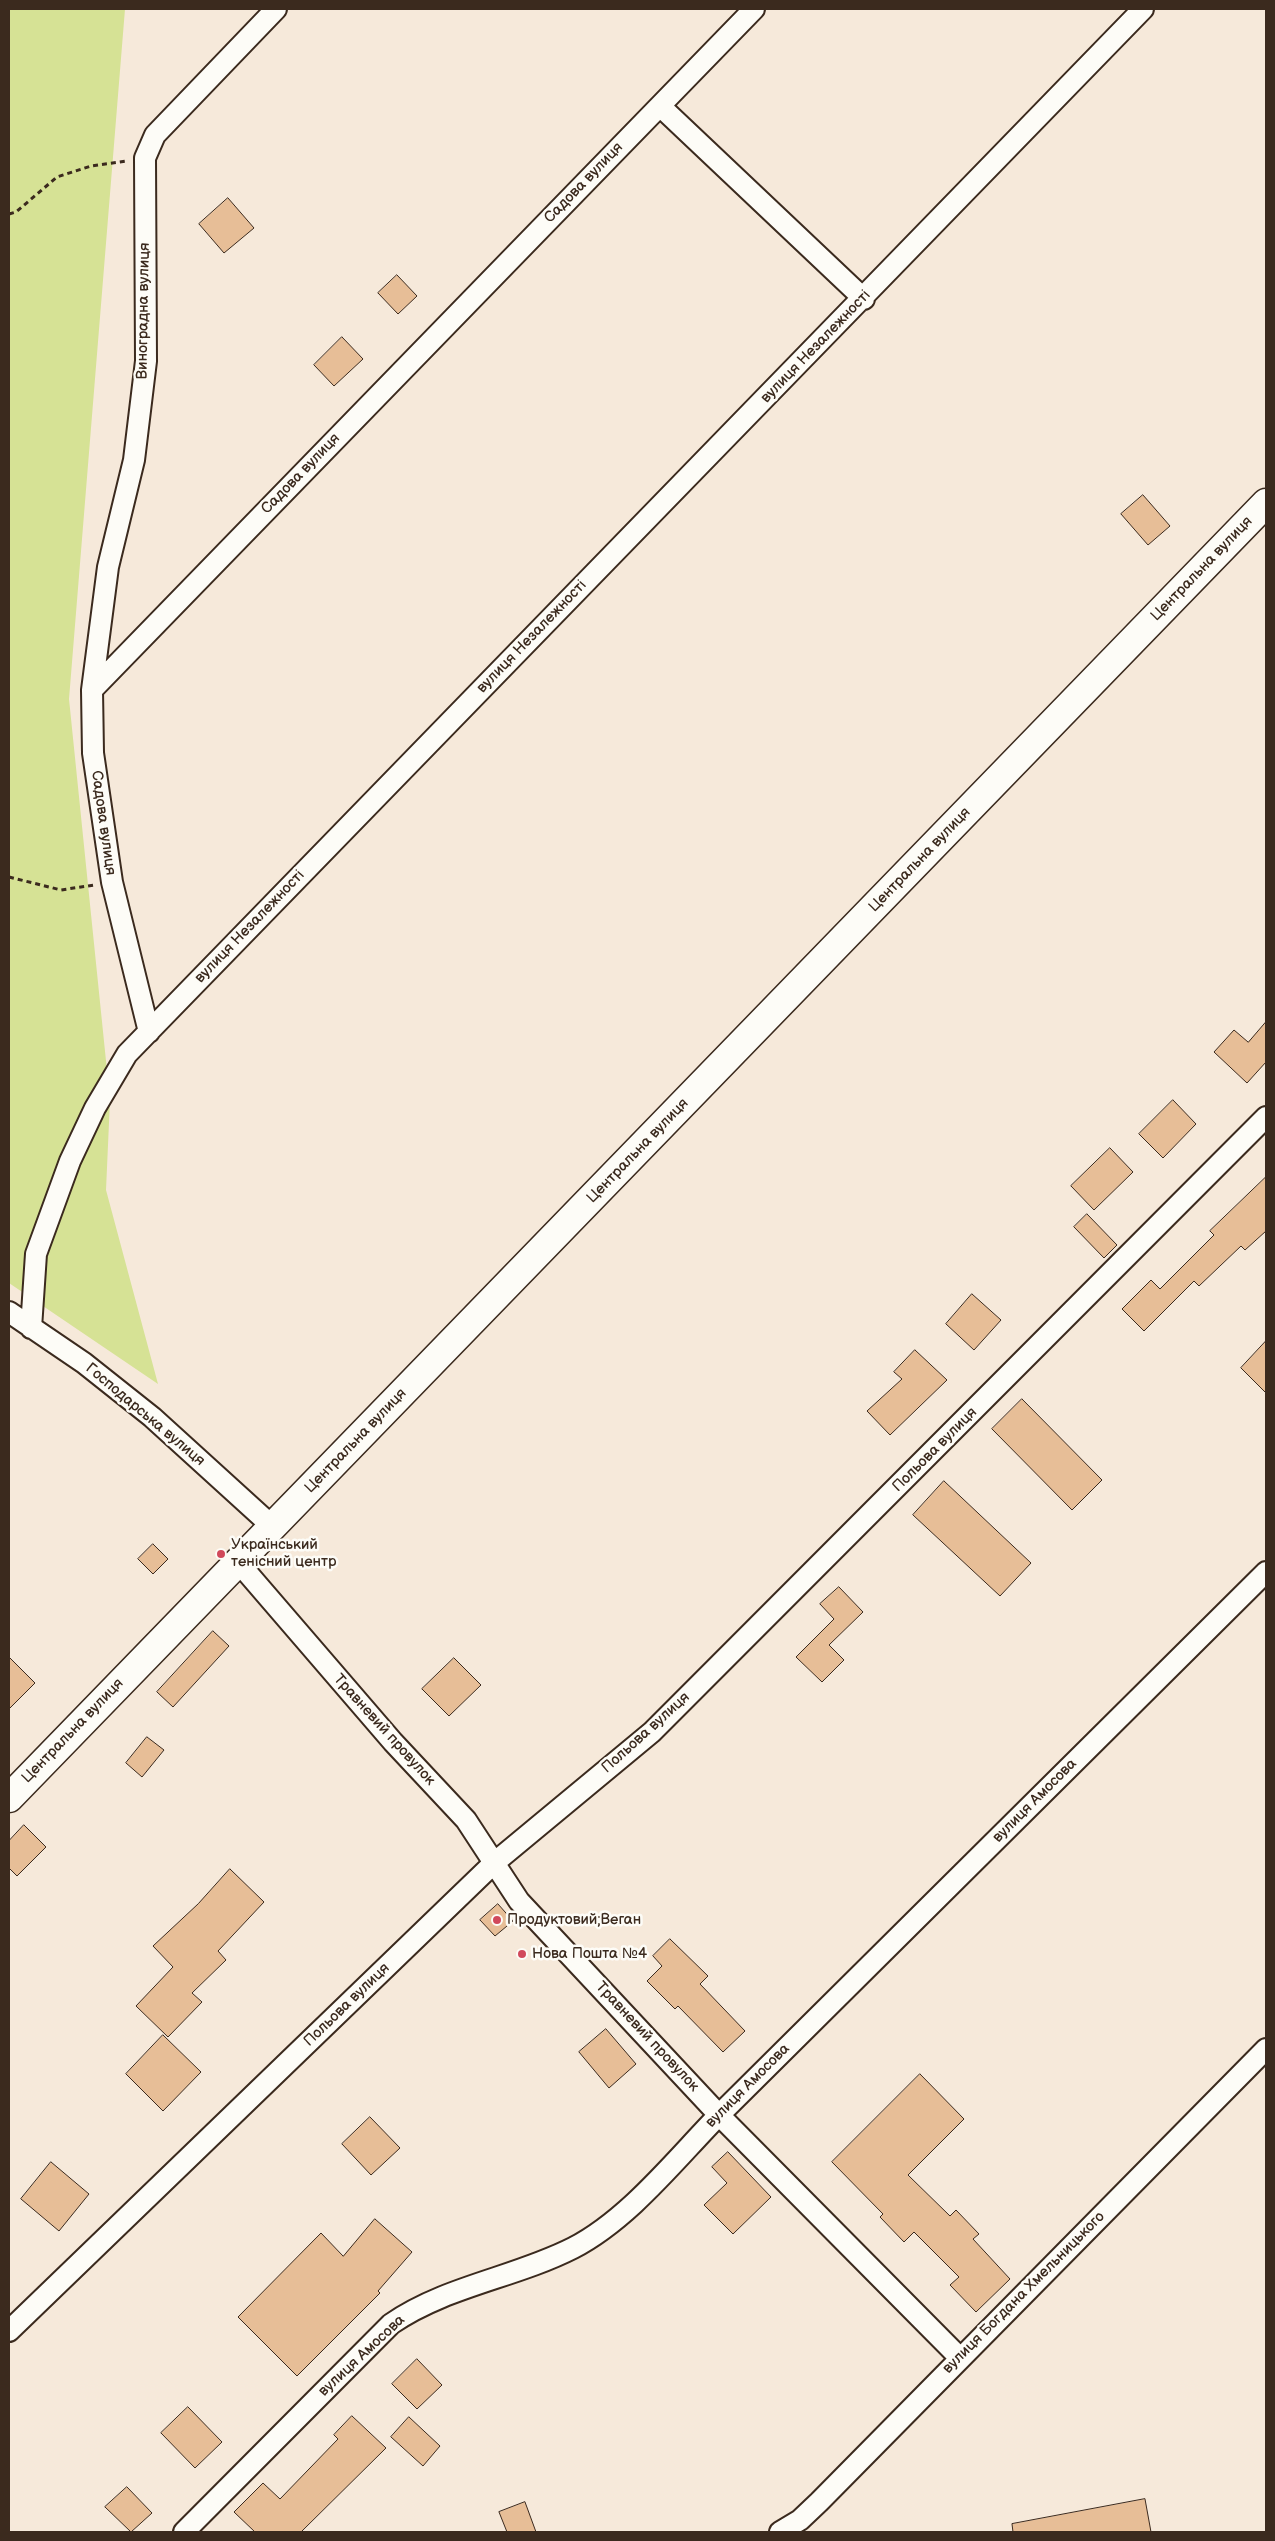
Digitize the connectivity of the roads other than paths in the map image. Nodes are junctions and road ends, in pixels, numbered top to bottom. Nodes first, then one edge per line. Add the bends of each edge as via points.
1 (276, 9) edge
2 (754, 9) edge
3 (1143, 9) edge
4 (660, 106) junction
5 (864, 299) junction
6 (1266, 503) edge
7 (92, 690) junction
8 (149, 1032) junction
9 (1266, 1117) edge
10 (9, 1312) edge
11 (30, 1328) junction
12 (273, 1528) junction
13 (238, 1562) junction
14 (1266, 1572) edge
15 (9, 1798) edge
16 (494, 1863) junction
17 (1266, 2049) edge
18 (719, 2115) junction
19 (9, 2331) edge
20 (960, 2358) junction
21 (184, 2532) edge
22 (780, 2532) edge

1 - 7 street, Виноградна вулиця via 155,135 145,158 146,361 134,460 108,567
2 - 4 street, Садова вулиця
3 - 5 street, вулиця Незалежності
4 - 5 street
4 - 7 street, Садова вулиця
5 - 8 street, вулиця Незалежності
6 - 12 main road, Центральна вулиця
7 - 8 street, Садова вулиця via 94,753 112,882
8 - 11 street, вулиця Незалежності via 127,1054 95,1108 70,1161 36,1254
9 - 16 street, Польова вулиця via 652,1732
10 - 11 street, Господарська вулиця
11 - 12 street, Господарська вулиця via 84,1363 152,1417
12 - 13 main road, Центральна вулиця
13 - 15 main road, Центральна вулиця
13 - 16 street, Травневий провулок via 393,1742 466,1820
14 - 18 street, вулиця Амосова
16 - 18 street, Травневий провулок via 519,1901
16 - 19 street, Польова вулиця
17 - 20 street, вулиця Богдана Хмельницького
18 - 20 street, Травневий провулок
18 - 21 street, вулиця Амосова via 601,2232 542,2261 438,2298 391,2324
20 - 22 street, вулиця Богдана Хмельницького via 800,2520

